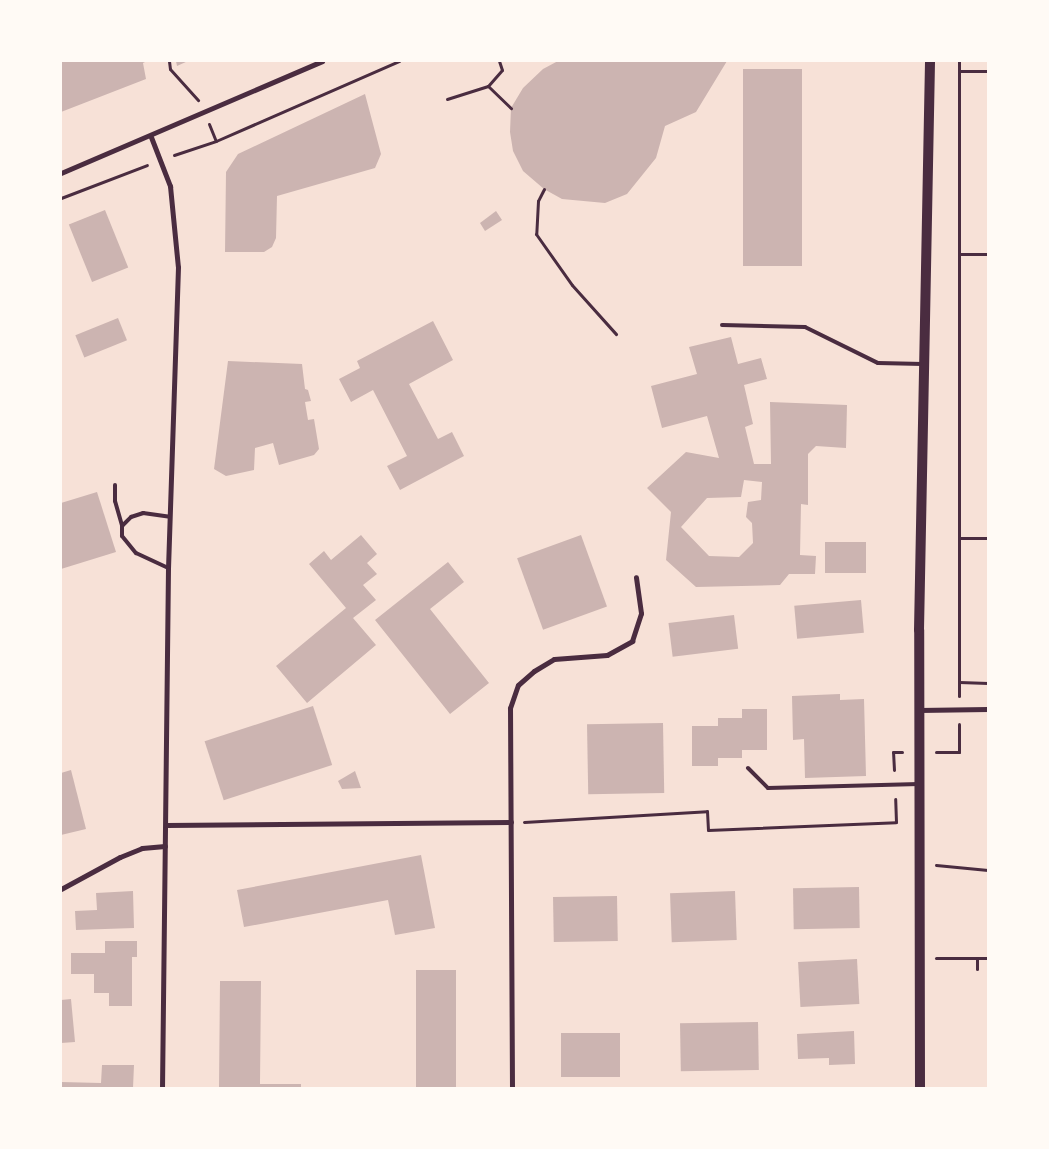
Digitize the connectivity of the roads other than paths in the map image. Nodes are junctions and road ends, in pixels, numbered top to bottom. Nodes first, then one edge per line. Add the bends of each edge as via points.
1 (322, 61) edge
2 (930, 61) edge
3 (151, 137) junction
4 (61, 173) edge
5 (722, 325) dead end
6 (925, 364) junction
7 (115, 485) dead end
8 (170, 517) junction
9 (122, 526) junction
10 (168, 568) junction
11 (636, 577) dead end
12 (988, 708) edge
13 (919, 710) junction
14 (748, 768) dead end
15 (919, 784) junction
16 (511, 822) junction
17 (166, 825) junction
18 (165, 846) junction
19 (61, 889) edge
20 (162, 1088) edge
21 (512, 1088) edge
22 (920, 1088) edge

1 - 3 street
2 - 6 main road
3 - 4 street
3 - 8 street via 170,186 178,267
5 - 6 lane via 805,327 878,363
6 - 13 main road
7 - 9 lane via 115,501
8 - 9 lane via 143,513 131,517
8 - 10 street
9 - 10 lane via 122,536 136,553
10 - 17 street
11 - 16 street via 641,614 632,642 607,655 554,659 518,685 510,708
12 - 13 street
13 - 15 main road
14 - 15 lane via 768,788
15 - 22 main road
16 - 17 street
16 - 21 street
17 - 18 street
18 - 19 street via 142,848 120,857
18 - 20 street

